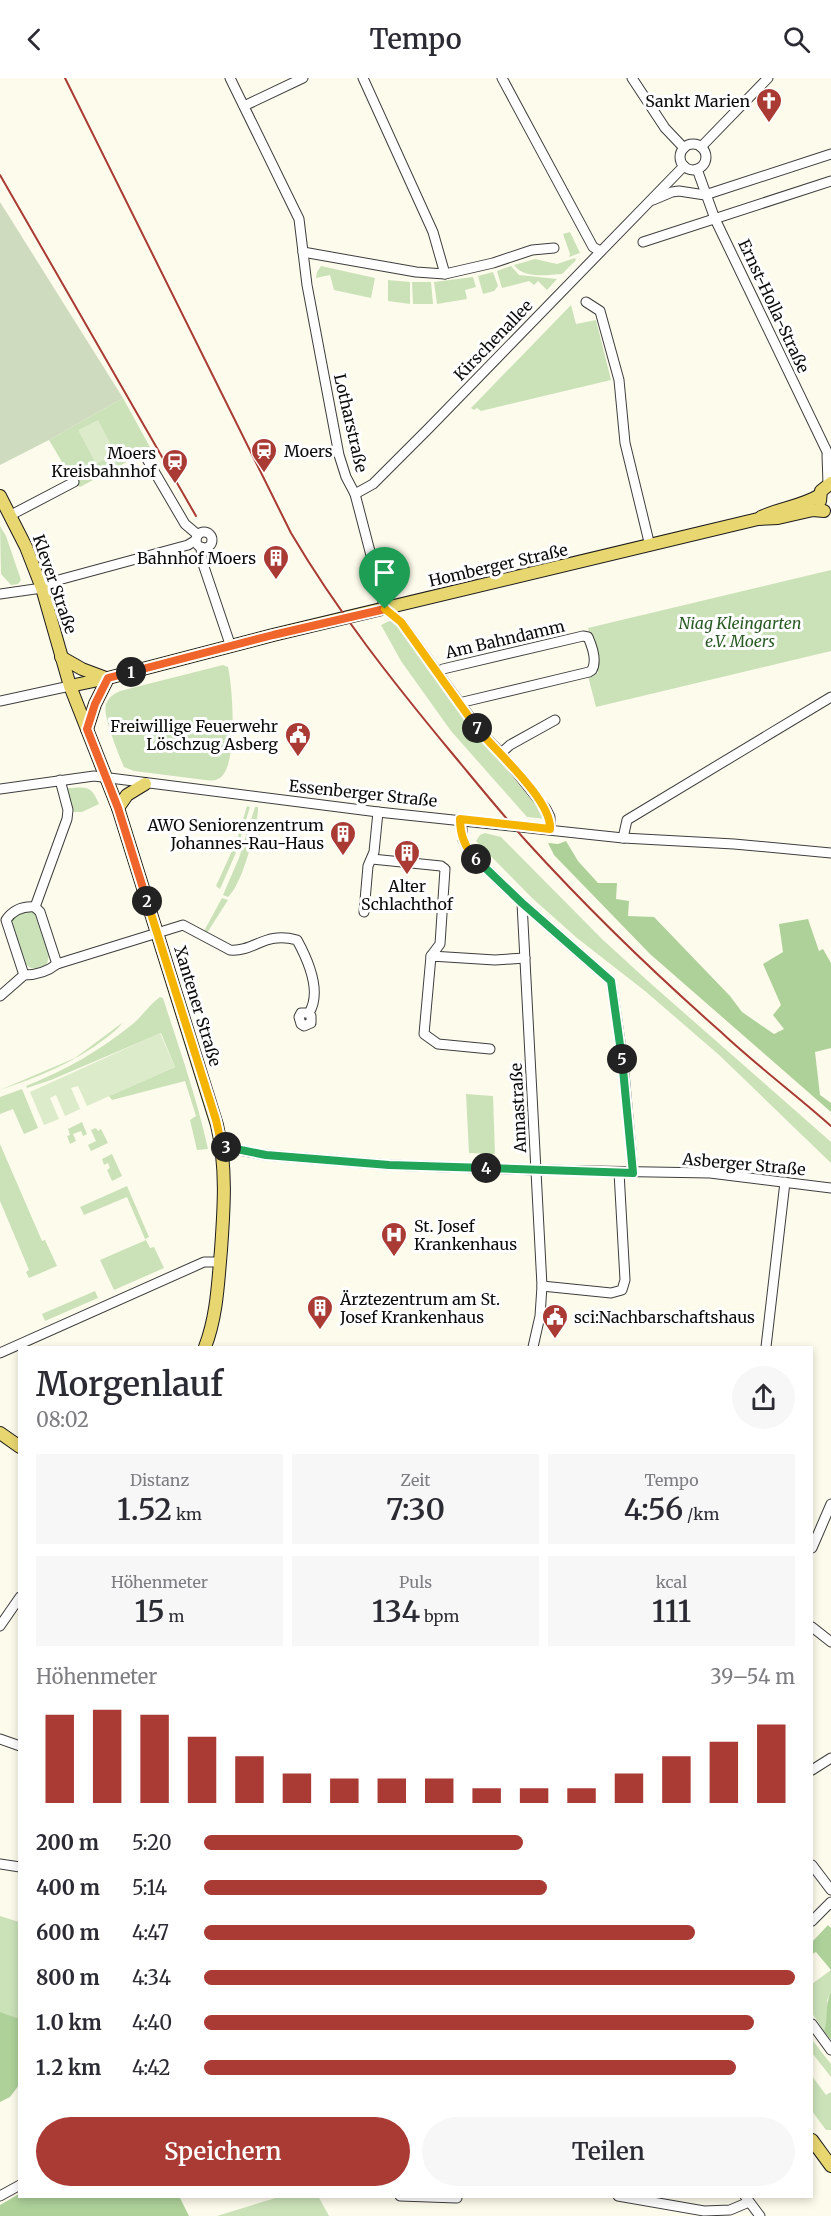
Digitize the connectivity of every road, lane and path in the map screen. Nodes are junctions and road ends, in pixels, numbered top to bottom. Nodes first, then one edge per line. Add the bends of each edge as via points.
1 (230, 78) edge
2 (303, 78) edge
3 (363, 78) edge
4 (502, 78) edge
5 (632, 78) edge
6 (768, 78) edge
7 (244, 105) junction
8 (701, 147) junction
9 (684, 148) junction
10 (831, 154) edge
11 (684, 166) junction
12 (697, 169) junction
13 (831, 181) edge
14 (705, 195) junction
15 (649, 201) junction
16 (716, 219) junction
17 (643, 242) dead end
18 (554, 248) dead end
19 (303, 252) junction
20 (600, 252) junction
21 (445, 274) junction
22 (586, 302) dead end
23 (144, 454) dead end
24 (829, 457) edge
25 (74, 482) dead end
26 (829, 484) edge
27 (355, 494) junction
28 (820, 495) junction
29 (0, 496) edge
30 (828, 513) edge
31 (10, 515) junction
32 (758, 519) junction
33 (199, 540) junction
34 (650, 546) junction
35 (41, 587) junction
36 (0, 594) edge
37 (385, 609) junction
38 (231, 647) junction
39 (61, 657) junction
40 (438, 673) junction
41 (108, 678) junction
42 (70, 686) junction
43 (831, 697) edge
44 (0, 701) edge
45 (459, 703) junction
46 (555, 720) dead end
47 (87, 729) junction
48 (501, 753) junction
49 (106, 778) junction
50 (60, 780) junction
51 (145, 784) junction
52 (0, 789) edge
53 (118, 808) junction
54 (378, 812) junction
55 (460, 819) junction
56 (550, 829) junction
57 (623, 838) junction
58 (831, 853) edge
59 (372, 859) junction
60 (522, 903) junction
61 (35, 907) junction
62 (364, 912) dead end
63 (3, 919) edge
64 (158, 933) junction
65 (431, 956) junction
66 (525, 958) junction
67 (57, 964) junction
68 (24, 975) junction
69 (0, 996) edge
70 (309, 1013) dead end
71 (490, 1049) dead end
72 (222, 1147) junction
73 (537, 1170) junction
74 (619, 1172) junction
75 (633, 1173) junction
76 (785, 1182) junction
77 (831, 1188) edge
78 (220, 1262) junction
79 (542, 1286) junction
80 (205, 1346) edge
81 (533, 1346) edge
82 (766, 1346) edge
83 (0, 1353) edge
84 (0, 1433) edge
85 (18, 1446) edge
86 (831, 1504) edge
87 (813, 1546) edge
88 (16, 1609) edge
89 (0, 1626) edge
90 (813, 1628) edge
91 (831, 1642) edge
92 (0, 1739) edge
93 (18, 1745) edge
94 (831, 1758) edge
95 (813, 1769) edge
96 (0, 1864) edge
97 (813, 1866) edge
98 (18, 1867) edge
99 (831, 1890) edge
100 (831, 1902) edge
101 (813, 1920) edge
102 (813, 2025) edge
103 (831, 2050) edge
104 (813, 2141) edge
105 (831, 2166) edge
106 (18, 2186) edge
107 (0, 2196) edge
108 (641, 2198) edge
109 (747, 2199) edge
110 (676, 2201) edge
111 (760, 2216) edge

1 - 7 street, Lotharstraße
2 - 7 street
3 - 21 street via 434,232
4 - 20 street via 593,247
5 - 9 street via 665,128
6 - 8 street
7 - 19 street, Lotharstraße via 299,219
8 - 9 street via 693,144
8 - 12 street via 706,159
9 - 11 street via 680,158
10 - 14 street
11 - 12 street
11 - 15 street, Kirschenallee
12 - 14 street, Ernst-Holla-Straße
13 - 16 street
14 - 15 street, Kirschenallee via 679,191
14 - 16 street, Ernst-Holla-Straße
15 - 20 street, Kirschenallee
16 - 17 street
16 - 24 street, Ernst-Holla-Straße
18 - 21 street via 532,250
19 - 21 street via 416,273
19 - 27 street, Lotharstraße via 339,456
20 - 27 street, Kirschenallee via 373,484
22 - 34 street via 600,311 620,380 625,443
23 - 33 street via 185,524
24 - 26 street, Ernst-Holla-Straße
25 - 31 street
26 - 28 main road
27 - 37 street, Lotharstraße
28 - 30 main road
28 - 32 main road, Homberger Straße
29 - 31 main road, Klever Straße
30 - 32 main road, Homberger Straße via 813,510
31 - 35 main road, Klever Straße
32 - 34 main road, Homberger Straße
33 - 35 street
33 - 38 street via 202,561
34 - 37 main road, Homberger Straße
35 - 36 street
35 - 39 main road, Klever Straße
37 - 38 main road, Homberger Straße
37 - 40 street, Am Bahndamm via 401,622
38 - 41 main road, Homberger Straße
39 - 41 main road
39 - 42 main road, Klever Straße
40 - 45 street, Am Bahndamm
40 - 45 street, Am Bahndamm via 583,636 590,640 595,663 592,670
41 - 42 main road, Homberger Straße
41 - 47 main road
42 - 44 street, Homberger Straße
42 - 47 main road, Xantener Straße
43 - 57 street via 627,820
45 - 48 street, Am Bahndamm
46 - 48 street
47 - 49 main road, Xantener Straße
48 - 56 street, Am Bahndamm via 546,809
49 - 50 street, Essenberger Straße
49 - 51 street, Essenberger Straße
49 - 53 main road, Xantener Straße
50 - 52 street, Essenberger Straße
50 - 61 street via 67,819
51 - 53 main road via 127,795
51 - 54 street, Essenberger Straße
53 - 64 main road, Xantener Straße
54 - 55 street, Essenberger Straße
54 - 59 street
55 - 56 street, Essenberger Straße
55 - 60 street via 466,848
56 - 57 street, Essenberger Straße
57 - 58 street, Essenberger Straße
59 - 62 street
59 - 65 street via 445,869 440,944
60 - 66 street, Annastraße
60 - 75 street via 611,981
61 - 63 street via 28,906
61 - 67 street
63 - 68 street
64 - 67 street
64 - 70 street via 183,925 234,951 272,937 297,940 314,982
64 - 72 main road, Xantener Straße
65 - 66 street
65 - 71 street via 424,1034 438,1044
66 - 73 street, Annastraße
67 - 68 street via 44,972
68 - 69 street
72 - 73 street, Asberger Straße via 266,1155 389,1165
72 - 78 main road, Xantener Straße
73 - 74 street, Asberger Straße
73 - 79 street, Annastraße
74 - 75 street, Asberger Straße
74 - 79 street via 625,1280 622,1290 611,1293
75 - 76 street, Asberger Straße via 710,1173
76 - 77 street, Asberger Straße
76 - 82 street
78 - 80 main road, Xantener Straße via 215,1313
78 - 83 street via 204,1262
79 - 81 street, Annastraße
84 - 85 main road
86 - 87 street
88 - 89 street
90 - 91 street
92 - 93 street
94 - 95 street
96 - 98 street
97 - 99 street
100 - 101 street
102 - 103 street
104 - 105 main road
106 - 107 street
108 - 110 street
109 - 110 street via 730,2210 704,2211
109 - 111 street

